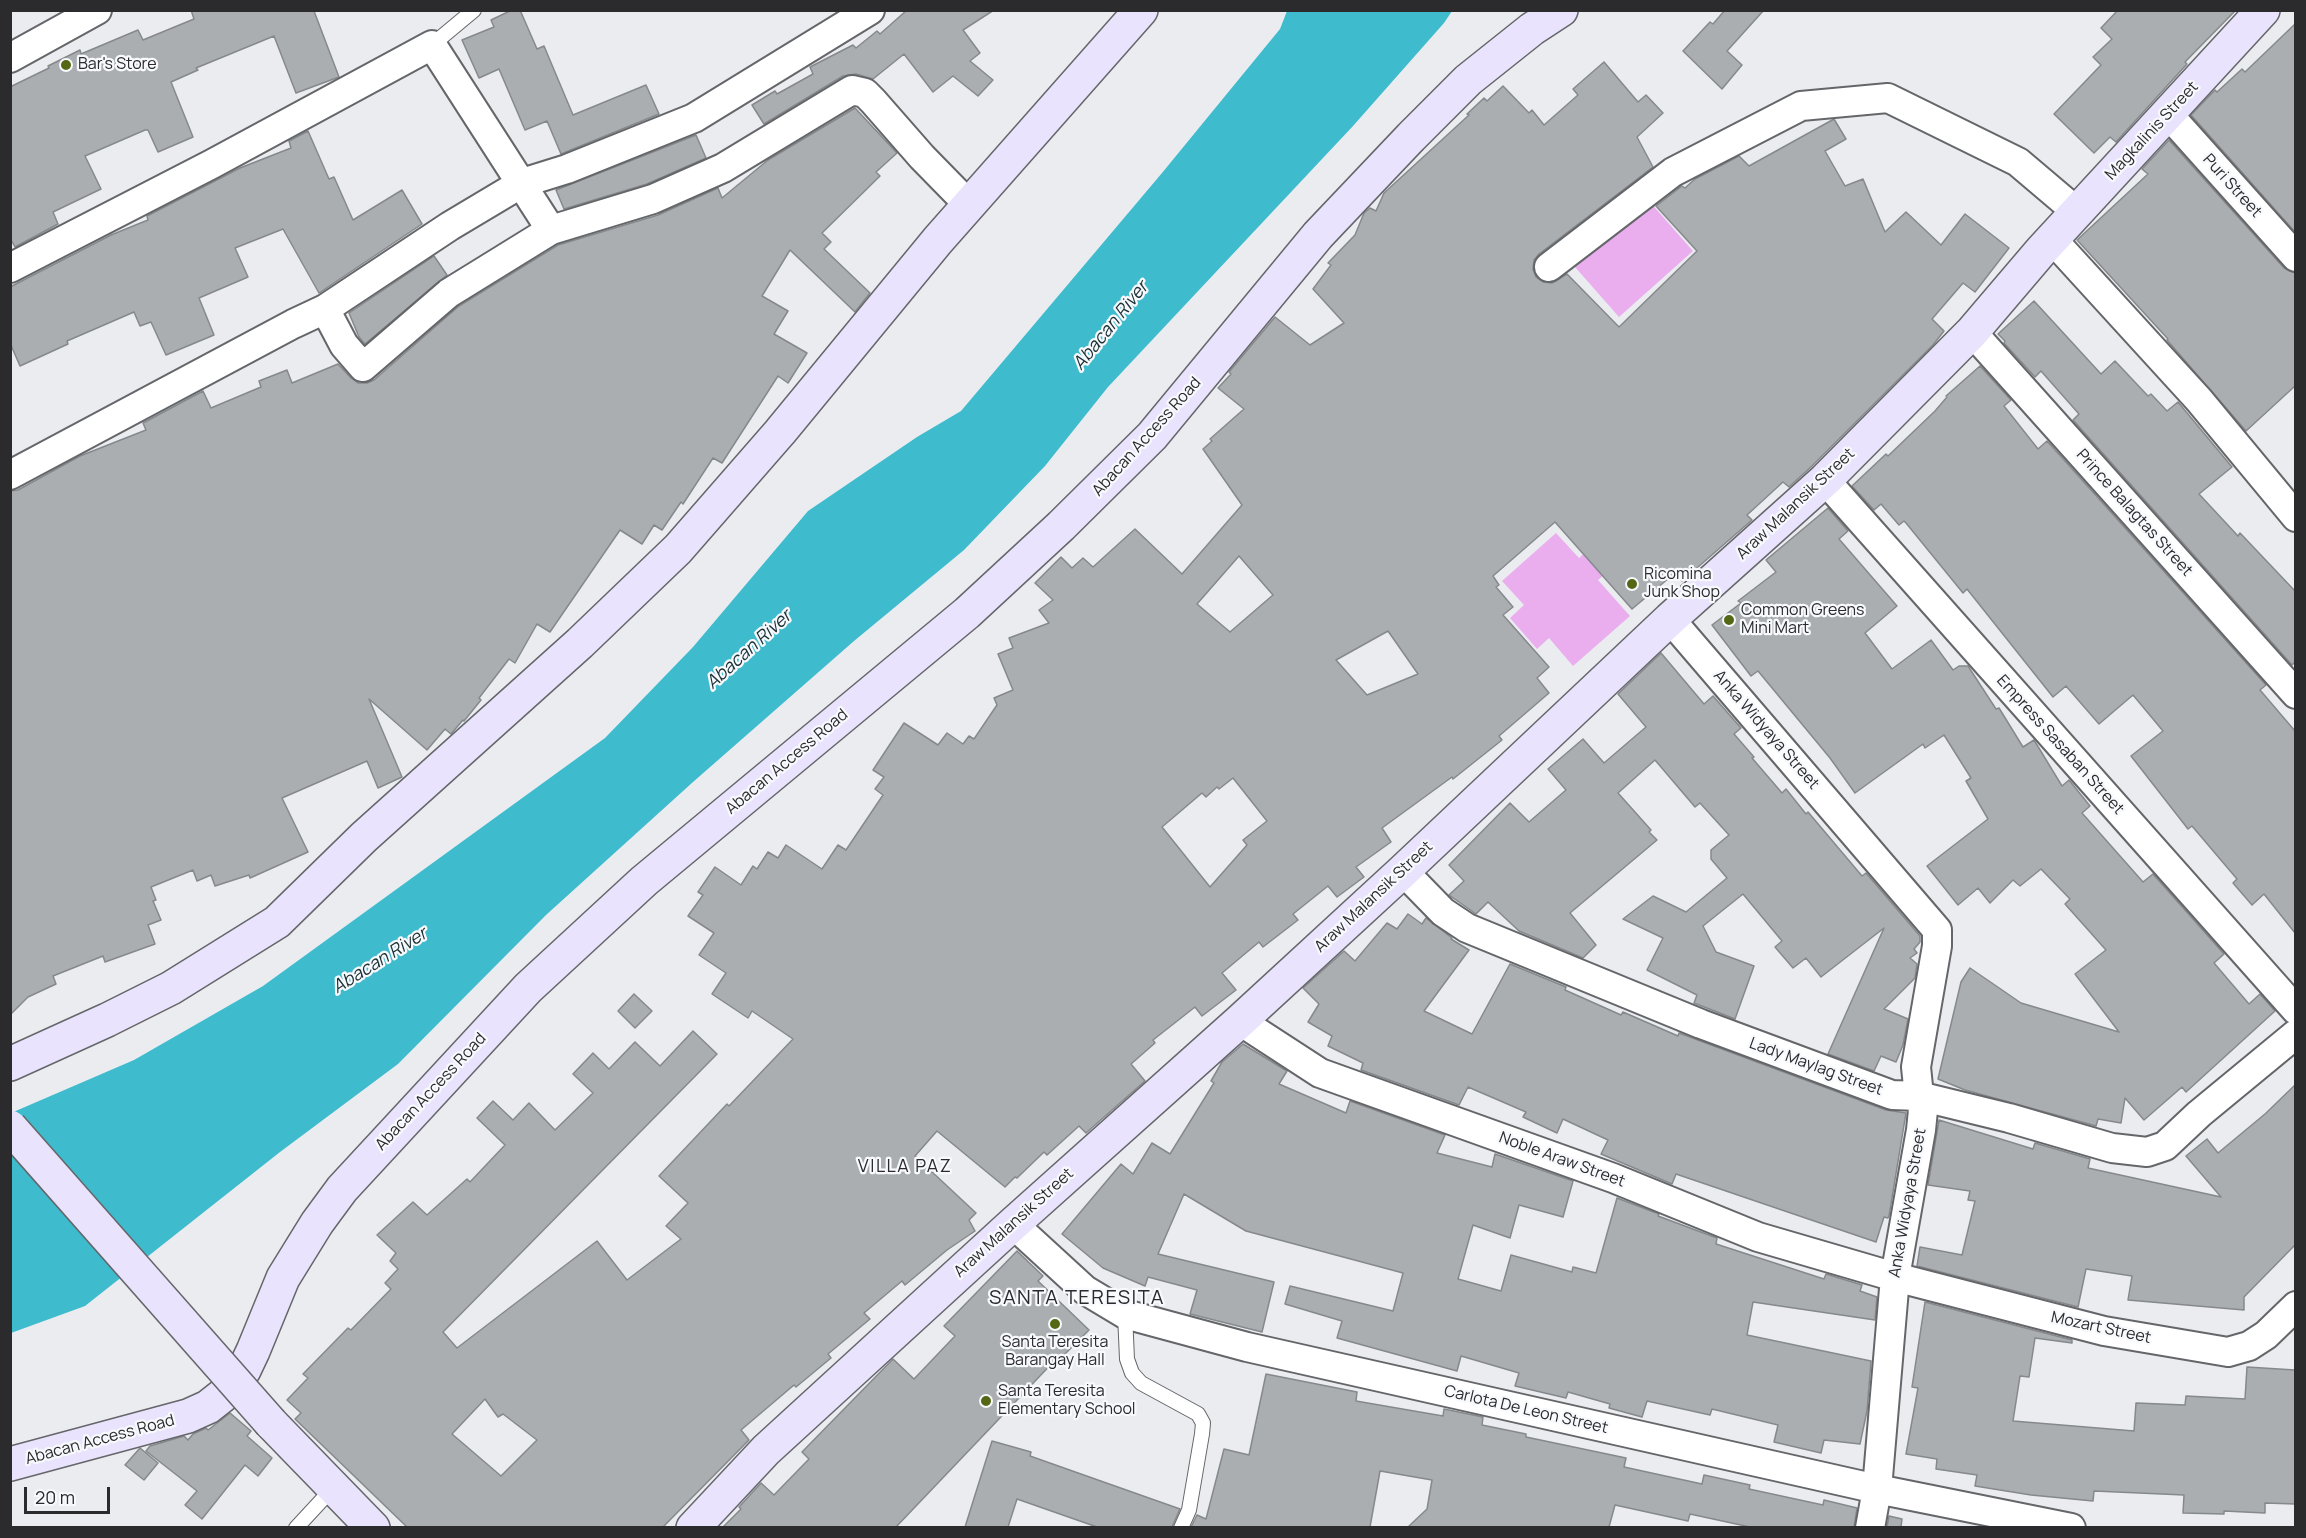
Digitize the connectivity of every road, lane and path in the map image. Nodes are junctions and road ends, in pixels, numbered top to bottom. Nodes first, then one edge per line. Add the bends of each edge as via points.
1 (97, 10) edge
2 (474, 10) edge
3 (870, 10) edge
4 (1141, 10) edge
5 (1561, 10) edge
6 (2263, 10) edge
7 (432, 45) junction
8 (10, 58) edge
9 (2168, 114) junction
10 (522, 183) junction
11 (969, 205) junction
12 (2078, 212) junction
13 (551, 230) junction
14 (2047, 245) junction
15 (2295, 257) edge
16 (1549, 267) dead end
17 (10, 268) edge
18 (325, 309) junction
19 (1972, 332) junction
20 (10, 474) edge
21 (1825, 480) junction
22 (2295, 517) edge
23 (1670, 619) junction
24 (2295, 694) edge
25 (1403, 871) junction
26 (2295, 1010) edge
27 (1240, 1021) junction
28 (2295, 1034) edge
29 (10, 1064) edge
30 (1919, 1096) junction
31 (10, 1127) edge
32 (1013, 1224) junction
33 (1895, 1277) junction
34 (2295, 1306) edge
35 (1125, 1314) junction
36 (10, 1464) edge
37 (333, 1488) junction
38 (1877, 1490) junction
39 (296, 1527) edge
40 (373, 1527) edge
41 (693, 1527) edge
42 (1182, 1527) edge
43 (1870, 1527) edge
44 (2071, 1527) edge

1 - 8 street
2 - 7 lane
3 - 10 street via 694,118
4 - 11 street
5 - 36 street, Abacan Access Road via 1468,80 1411,137 1318,235 1152,436 1061,526 967,613 644,881 528,988 342,1189 283,1278 244,1370 227,1392 188,1416
6 - 9 street, Magkalinis Street
7 - 10 street
7 - 17 street
9 - 12 street, Magkalinis Street
9 - 15 street, Puri Street
10 - 13 street
10 - 18 street
11 - 13 street via 865,93 852,90 723,168 654,199
11 - 29 street via 678,549 277,922 171,988
12 - 14 street, Magkalinis Street
12 - 16 street via 2018,162 1888,99 1801,106 1672,172
13 - 18 street via 449,292 363,368 344,345
14 - 19 street, Araw Malansik Street
14 - 22 street via 2199,400
18 - 20 street
19 - 21 street, Araw Malansik Street
19 - 24 street, Prince Balagtas Street
21 - 23 street, Araw Malansik Street
21 - 26 street, Empress Sasaban Street
23 - 25 street, Araw Malansik Street
23 - 30 street, Anka Widyaya Street via 1936,930 1937,946 1916,1067
25 - 27 street, Araw Malansik Street
25 - 30 street, Lady Maylag Street via 1443,912 1467,928 1701,1024 1892,1095
27 - 32 street, Araw Malansik Street
27 - 33 street, Noble Araw Street via 1320,1073 1613,1178 1758,1237
28 - 30 street, Lady Maylag Street via 2165,1146 2147,1152 2112,1148
30 - 33 street, Anka Widyaya Street via 1922,1130
31 - 37 street, bridge
32 - 35 street, Carlota De Leon Street via 1085,1290
32 - 41 street, Araw Malansik Street via 766,1450
33 - 34 street, Mozart Street via 2104,1331 2228,1352 2249,1346 2266,1335
33 - 38 street, Anka Widyaya Street
35 - 38 street, Carlota De Leon Street via 1258,1350
35 - 42 lane via 1127,1359 1132,1373 1141,1383 1198,1414 1203,1423 1189,1510
37 - 39 lane
37 - 40 street
38 - 43 street, Anka Widyaya Street
38 - 44 street, Carlota De Leon Street

